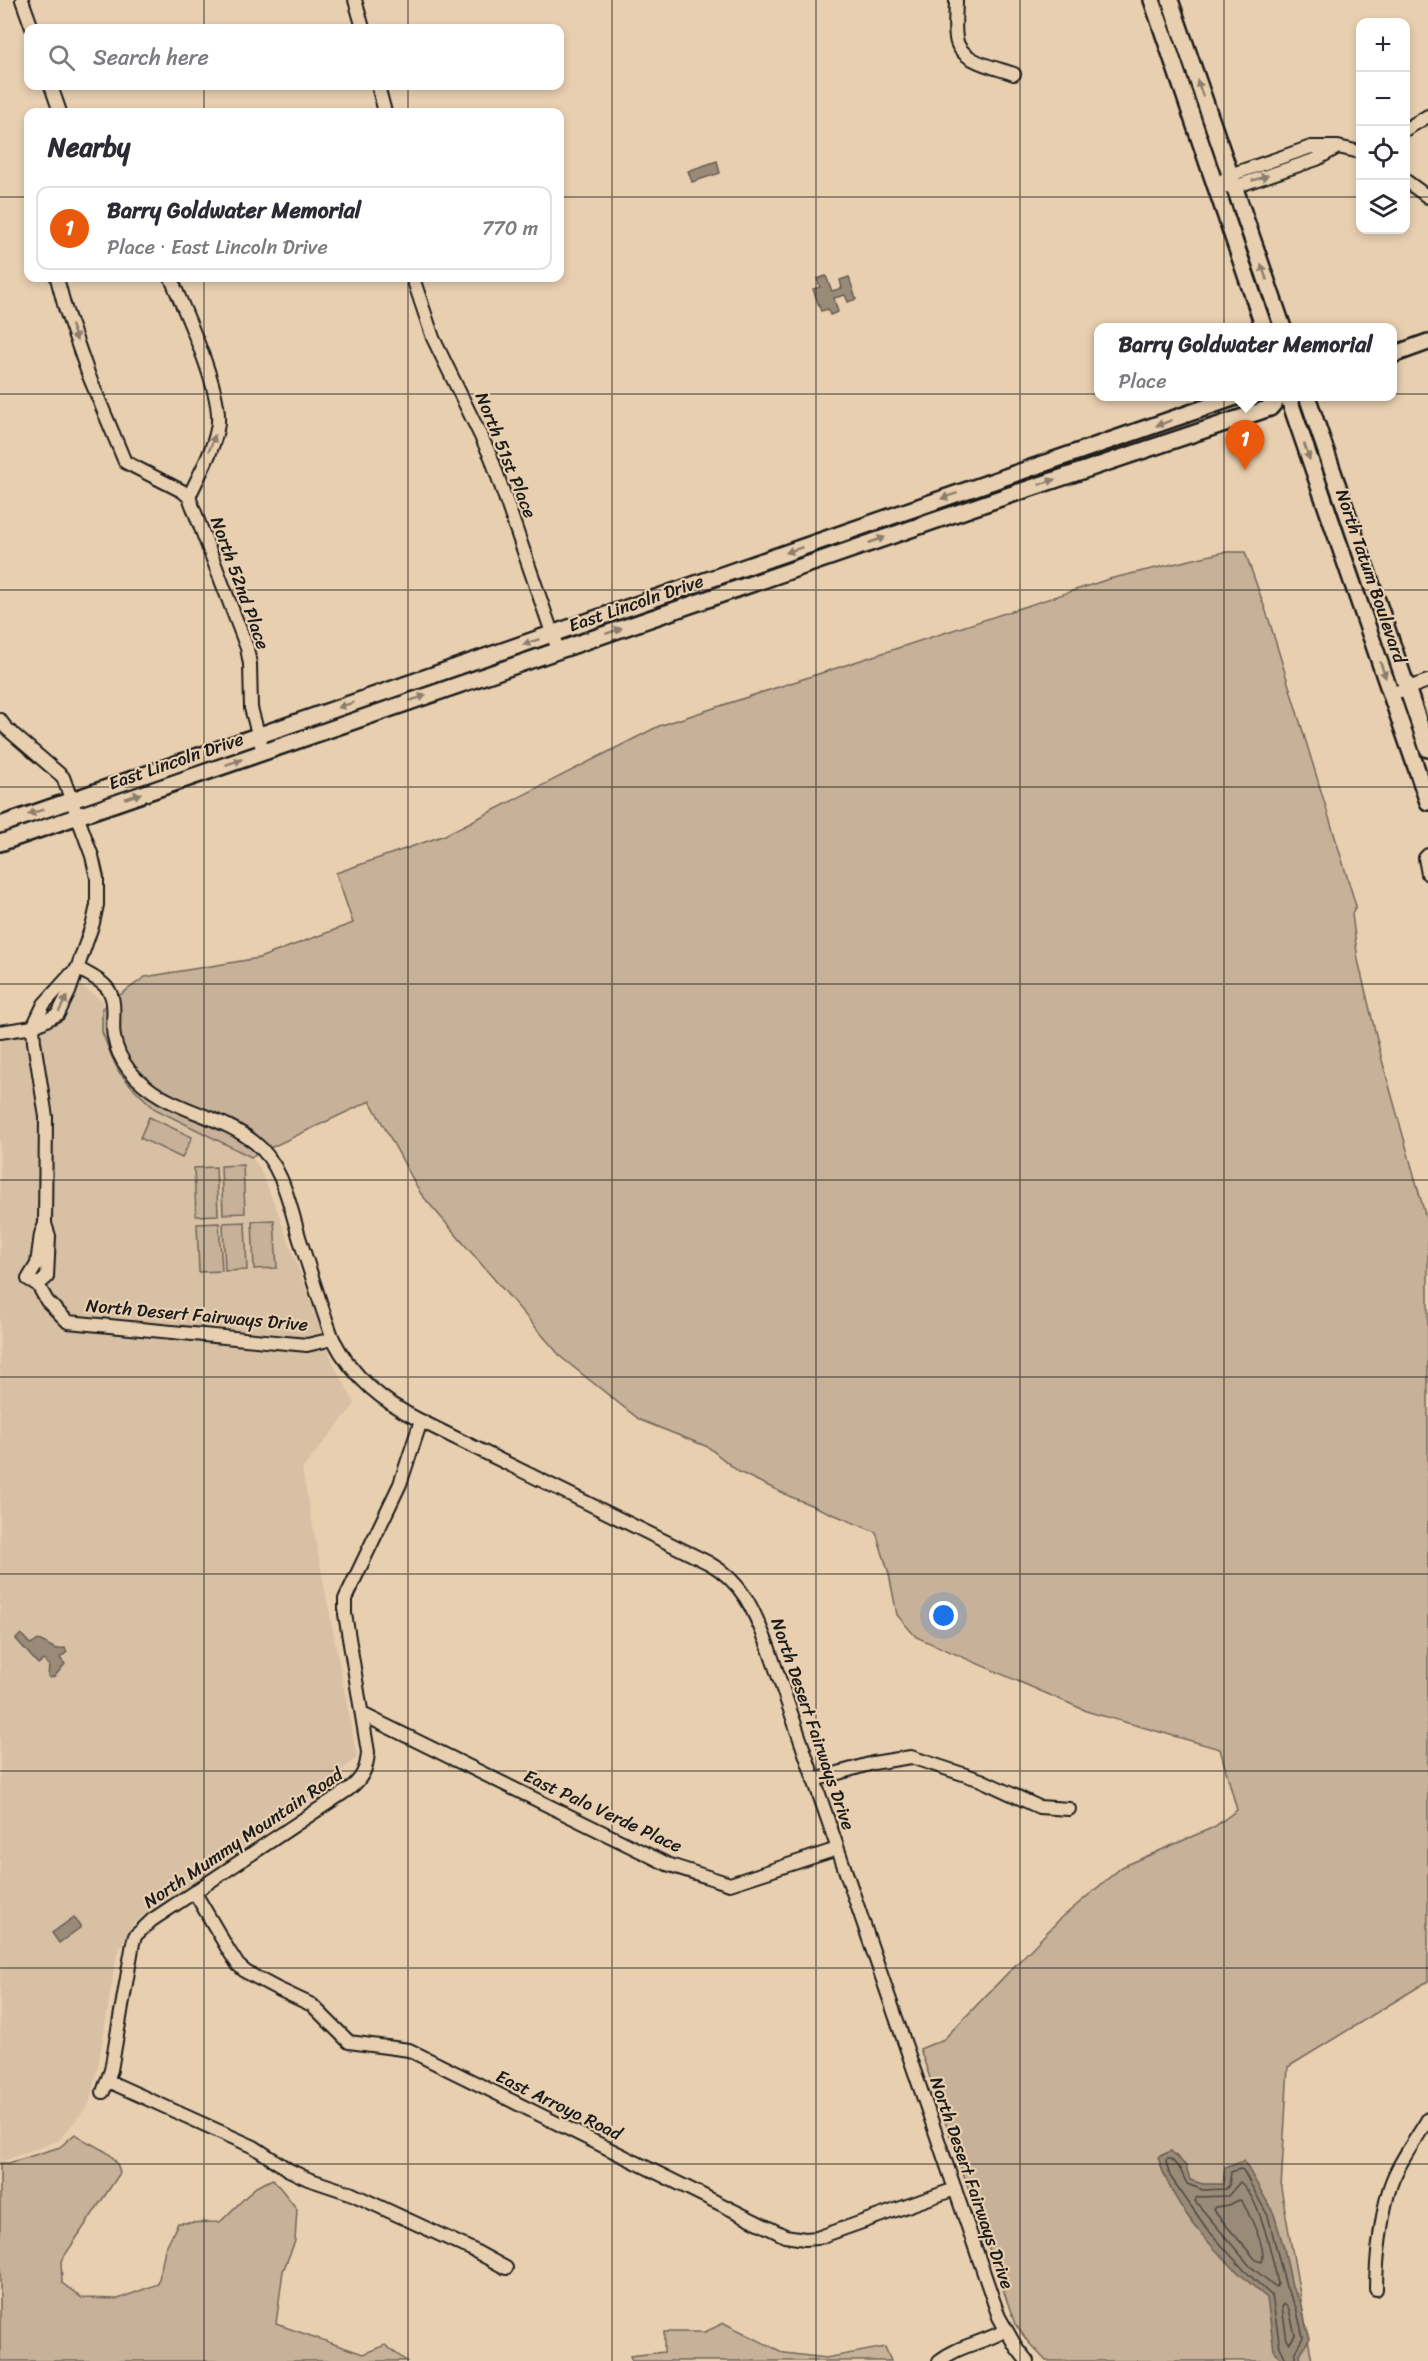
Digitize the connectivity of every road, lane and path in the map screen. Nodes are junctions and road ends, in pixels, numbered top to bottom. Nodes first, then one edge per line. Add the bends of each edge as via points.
1 (22, 0) edge
2 (355, 0) edge
3 (956, 0) edge
4 (1152, 0) edge
5 (1170, 0) edge
6 (31, 24) edge
7 (362, 24) edge
8 (1014, 74) dead end
9 (52, 90) edge
10 (379, 90) edge
11 (59, 108) edge
12 (384, 108) edge
13 (1428, 116) edge
14 (1410, 127) edge
15 (1356, 151) edge
16 (1232, 181) junction
17 (1410, 184) edge
18 (1216, 186) junction
19 (1428, 197) edge
20 (58, 282) edge
21 (173, 282) edge
22 (414, 282) edge
23 (1263, 323) edge
24 (1282, 323) edge
25 (1428, 342) edge
26 (1397, 353) edge
27 (1225, 401) edge
28 (1276, 401) edge
29 (1290, 401) edge
30 (1308, 401) edge
31 (189, 497) junction
32 (553, 634) junction
33 (558, 650) junction
34 (1428, 681) edge
35 (1407, 688) junction
36 (1391, 694) junction
37 (0, 720) edge
38 (258, 736) junction
39 (1428, 749) edge
40 (263, 752) junction
41 (73, 800) junction
42 (1428, 802) edge
43 (78, 816) junction
44 (0, 825) edge
45 (0, 843) edge
46 (1428, 855) edge
47 (1428, 874) edge
48 (77, 968) junction
49 (33, 1027) junction
50 (0, 1032) edge
51 (333, 1340) junction
52 (421, 1421) junction
53 (362, 1714) junction
54 (814, 1780) junction
55 (1069, 1809) dead end
56 (837, 1849) junction
57 (195, 1893) junction
58 (1428, 2119) edge
59 (955, 2188) junction
60 (506, 2268) dead end
61 (1376, 2289) dead end
62 (1006, 2330) junction
63 (939, 2361) edge
64 (1027, 2361) edge

1 - 6 street
2 - 7 street
3 - 8 street via 956,39 960,50 968,57
4 - 18 main road
16 -> 5 main road
9 - 11 street
10 - 12 street
13 - 14 street
15 - 16 street via 1338,147 1317,159
16 - 18 street
24 -> 16 main road
17 - 19 street
18 - 23 main road
20 -> 31 street via 89,376 125,462
31 -> 21 street via 216,434 217,414 213,389
22 - 32 street, North 51st Place via 433,338 492,458
25 - 26 main road
27 -> 32 main road, East Lincoln Drive
33 -> 28 main road, East Lincoln Drive via 1270,408
29 -> 36 main road, North Tatum Boulevard
30 - 35 main road, North Tatum Boulevard
31 - 38 street, North 52nd Place via 247,648 251,708
32 - 33 street, North 51st Place
32 -> 38 main road, East Lincoln Drive
40 -> 33 main road, East Lincoln Drive
34 - 35 street
35 - 36 street
35 - 39 main road, North Tatum Boulevard
36 - 42 main road, North Tatum Boulevard
37 - 41 street via 63,777
38 - 40 street, North 52nd Place
38 - 41 main road, East Lincoln Drive
43 -> 40 main road, East Lincoln Drive
41 - 43 street
41 -> 44 main road, East Lincoln Drive
43 - 45 main road, East Lincoln Drive
43 - 48 street via 97,878 97,905
46 - 47 street
48 - 49 street via 44,1004
48 - 51 street, North Desert Fairways Drive via 109,991 114,1038 123,1062 137,1079 173,1104 243,1135 269,1158 282,1184
49 - 50 street
49 - 51 street, North Desert Fairways Drive via 46,1117 45,1224 49,1236 47,1277 33,1282 47,1301 69,1322 307,1345
51 - 52 street, North Desert Fairways Drive via 344,1359 374,1392
52 - 53 street, North Mummy Mountain Road via 400,1484 345,1599
52 - 54 street, North Desert Fairways Drive via 727,1574 753,1609
53 - 56 street, East Palo Verde Place via 667,1864 730,1884
53 - 57 street, North Mummy Mountain Road via 368,1752 365,1770 357,1784
54 - 55 street via 911,1757 981,1780 1039,1807
54 - 56 street, North Desert Fairways Drive
56 - 59 street, North Desert Fairways Drive
57 - 59 street, East Arroyo Road via 238,1965 270,1986 312,2005 349,2042 409,2050 785,2236 817,2238
57 - 60 street, North Mummy Mountain Road via 152,1920 135,1936 105,2086 254,2147 289,2170 350,2193
58 - 61 street via 1393,2179 1376,2269
59 - 62 street, North Desert Fairways Drive
62 - 63 street via 955,2350
62 - 64 street, North Desert Fairways Drive

